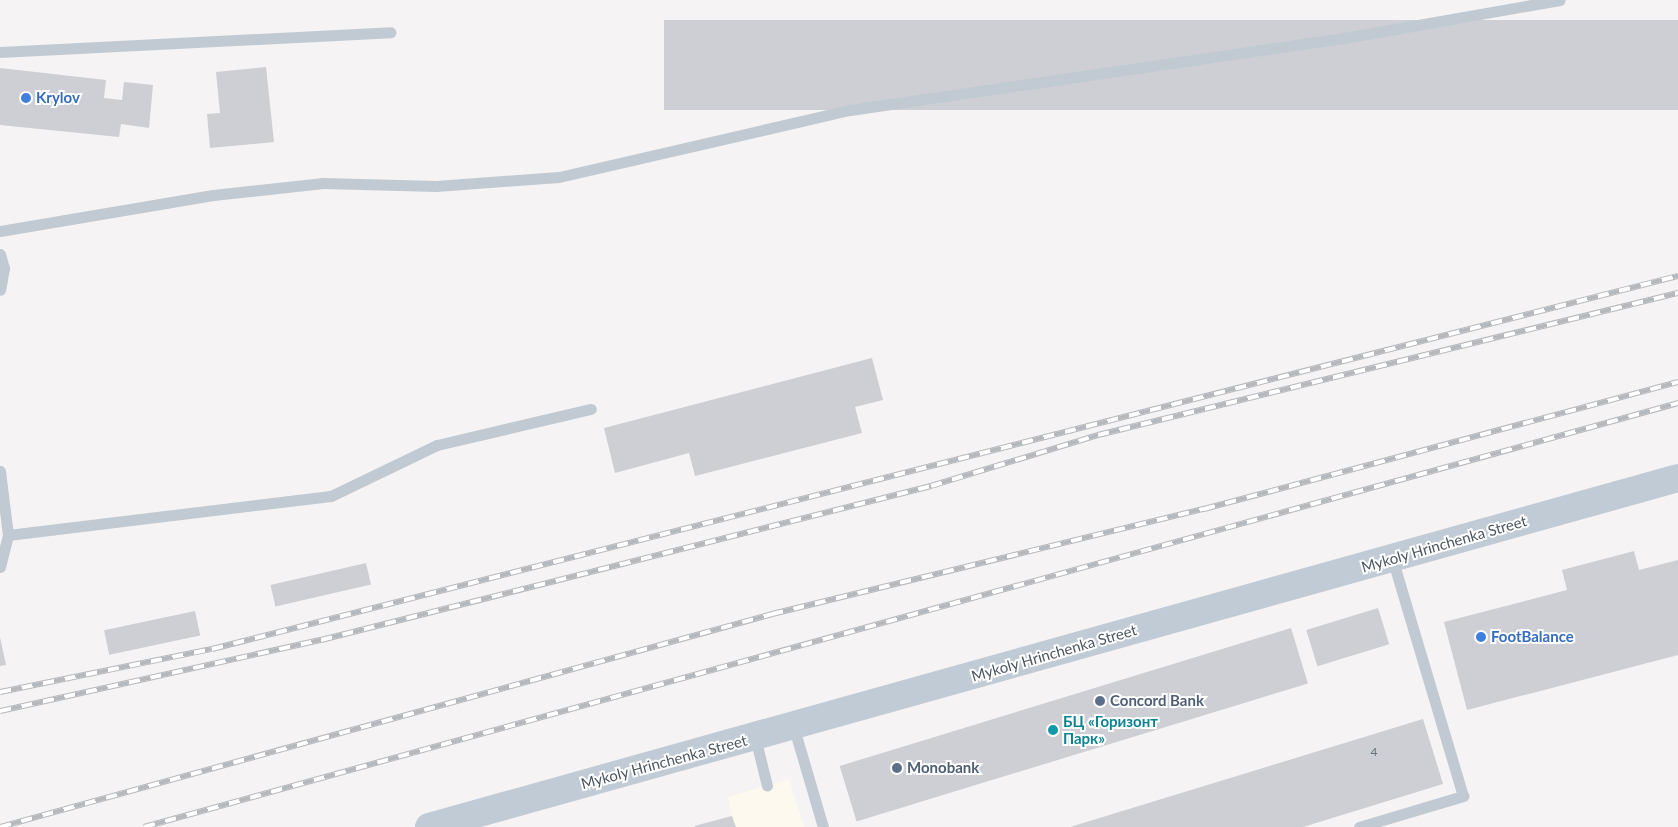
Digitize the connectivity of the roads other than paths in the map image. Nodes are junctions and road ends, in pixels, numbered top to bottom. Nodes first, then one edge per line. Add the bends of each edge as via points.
1 (1560, 0) edge
2 (390, 32) dead end
3 (0, 52) edge
4 (0, 231) edge
5 (0, 254) edge
6 (0, 290) edge
7 (591, 409) dead end
8 (0, 471) edge
9 (1678, 478) edge
10 (8, 534) junction
11 (1392, 558) junction
12 (0, 567) edge
13 (794, 725) junction
14 (755, 737) junction
15 (767, 786) dead end
16 (429, 827) edge
17 (823, 827) edge
18 (1359, 827) edge

1 - 4 lane via 1344,38 850,110 559,177 436,186 323,183 213,195
2 - 3 lane
5 - 6 lane via 4,268
7 - 10 lane via 437,445 331,496
8 - 10 lane
9 - 11 main road, Mykoly Hrinchenka Street
10 - 12 lane
11 - 13 main road, Mykoly Hrinchenka Street
11 - 18 lane via 1463,796
13 - 14 main road, Mykoly Hrinchenka Street
13 - 17 lane
14 - 15 lane
14 - 16 main road, Mykoly Hrinchenka Street

